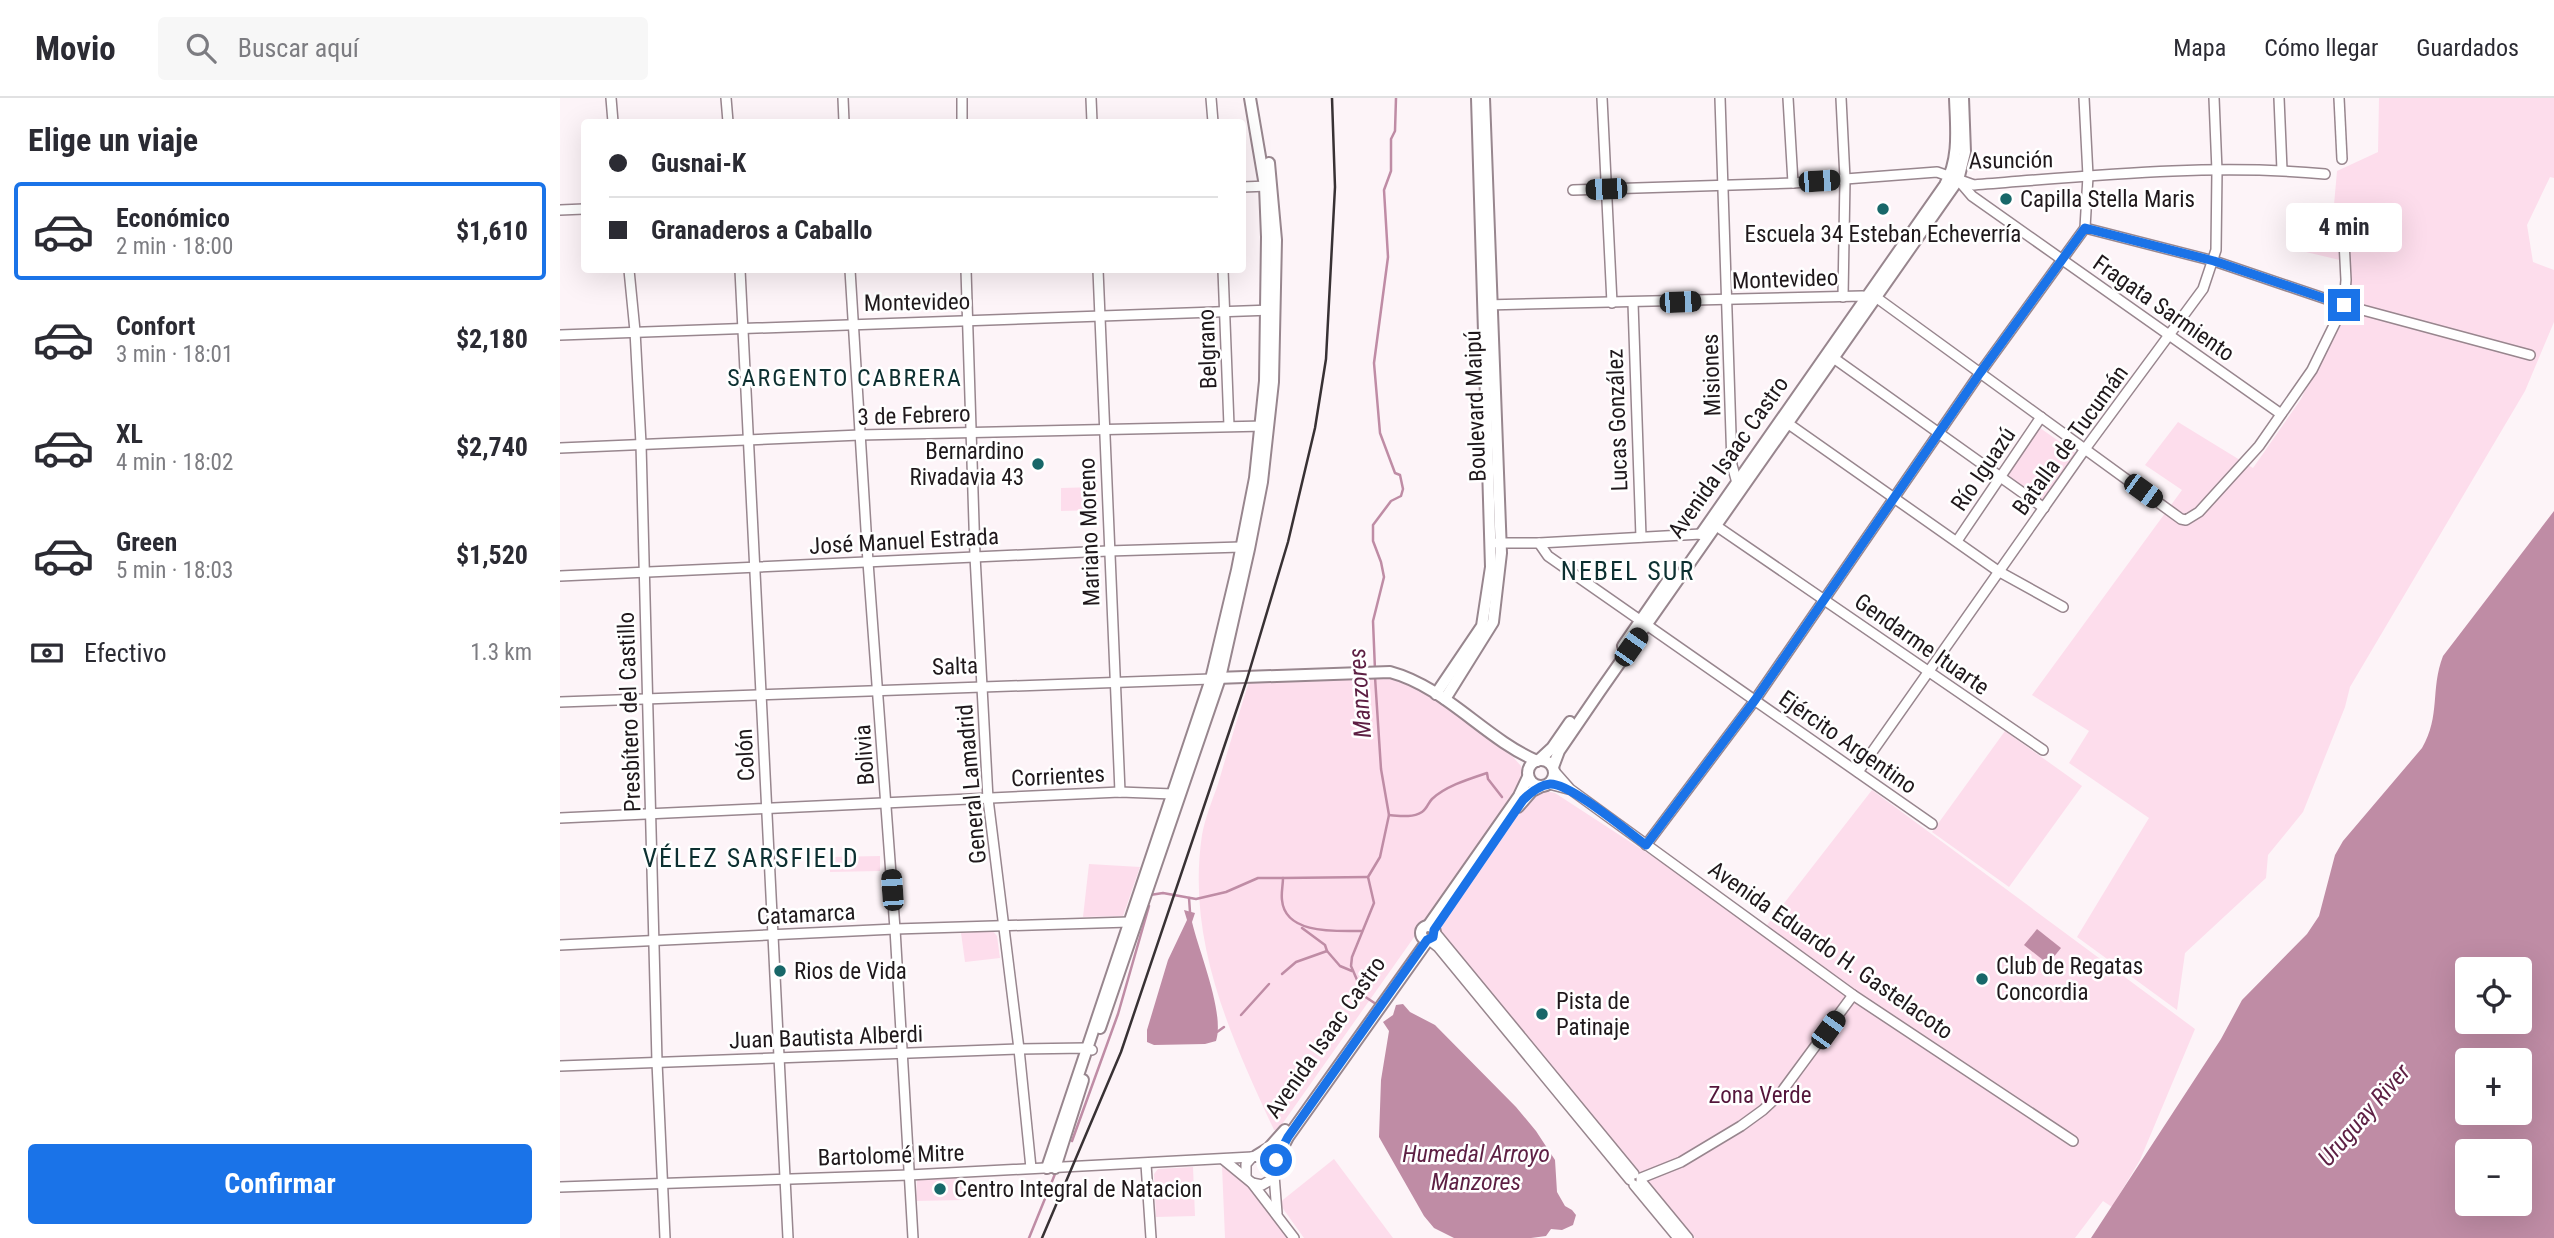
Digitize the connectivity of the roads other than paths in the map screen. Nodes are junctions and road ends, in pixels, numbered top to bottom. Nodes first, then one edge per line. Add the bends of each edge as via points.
1 (611, 98) edge
2 (726, 98) edge
3 (843, 98) edge
4 (962, 98) edge
5 (1091, 98) edge
6 (1211, 98) edge
7 (1250, 98) edge
8 (1257, 98) edge
9 (1477, 98) edge
10 (1484, 98) edge
11 (1602, 98) edge
12 (1720, 98) edge
13 (1788, 98) edge
14 (1841, 98) edge
15 (1955, 98) edge
16 (1963, 98) edge
17 (2084, 98) edge
18 (2214, 98) edge
19 (2279, 98) edge
20 (2339, 98) edge
21 (613, 119) edge
22 (728, 119) edge
23 (844, 119) edge
24 (962, 119) edge
25 (1092, 119) edge
26 (1213, 119) edge
27 (2342, 159) dead end
28 (2282, 170) junction
29 (2217, 171) junction
30 (2325, 174) dead end
31 (2088, 176) junction
32 (1954, 179) junction
33 (1845, 180) junction
34 (1793, 183) junction
35 (1723, 185) junction
36 (1269, 186) junction
37 (1246, 187) edge
38 (1606, 189) junction
39 (1573, 190) dead end
40 (581, 209) edge
41 (560, 210) edge
42 (2343, 220) dead end
43 (2085, 228) junction
44 (2063, 260) junction
45 (2214, 261) junction
46 (629, 273) edge
47 (740, 273) edge
48 (850, 273) edge
49 (966, 273) edge
50 (1098, 273) edge
51 (1223, 273) edge
52 (1843, 297) junction
53 (1872, 297) junction
54 (1728, 300) junction
55 (1612, 303) junction
56 (1633, 303) junction
57 (1488, 305) junction
58 (2344, 305) junction
59 (1271, 309) junction
60 (1225, 311) junction
61 (1100, 316) junction
62 (968, 320) junction
63 (852, 323) junction
64 (744, 327) junction
65 (635, 331) junction
66 (560, 335) edge
67 (2169, 336) junction
68 (1831, 355) junction
69 (2530, 355) dead end
70 (1980, 373) junction
71 (2281, 414) junction
72 (2041, 418) junction
73 (1785, 421) junction
74 (1229, 426) junction
75 (1266, 426) junction
76 (1104, 430) junction
77 (972, 432) junction
78 (1939, 433) junction
79 (860, 435) junction
80 (749, 440) junction
81 (640, 444) junction
82 (560, 448) edge
83 (2085, 449) junction
84 (2001, 478) junction
85 (1737, 482) junction
86 (1894, 497) junction
87 (2043, 508) junction
88 (1713, 523) junction
89 (1704, 536) junction
90 (1641, 537) junction
91 (1957, 541) junction
92 (1496, 543) junction
93 (1539, 543) junction
94 (1245, 548) junction
95 (1108, 551) junction
96 (975, 556) junction
97 (868, 562) junction
98 (756, 567) junction
99 (1998, 571) junction
100 (644, 572) junction
101 (560, 576) edge
102 (1825, 600) junction
103 (2063, 607) dead end
104 (1643, 623) junction
105 (1928, 672) junction
106 (1215, 678) junction
107 (1114, 681) junction
108 (983, 686) junction
109 (878, 690) junction
110 (762, 695) junction
111 (1441, 696) junction
112 (649, 698) junction
113 (1755, 700) junction
114 (560, 702) edge
115 (2043, 750) dead end
116 (1514, 751) junction
117 (1538, 761) junction
118 (1554, 770) junction
119 (1858, 772) junction
120 (1528, 774) junction
121 (1545, 785) junction
122 (1570, 789) junction
123 (1119, 793) junction
124 (1176, 796) junction
125 (988, 799) junction
126 (886, 804) junction
127 (768, 810) junction
128 (652, 814) junction
129 (560, 818) edge
130 (1932, 824) dead end
131 (1646, 845) junction
132 (1133, 923) junction
133 (1004, 925) junction
134 (895, 929) junction
135 (1429, 934) junction
136 (774, 935) junction
137 (654, 940) junction
138 (560, 945) edge
139 (1853, 995) junction
140 (1353, 1039) junction
141 (1020, 1049) junction
142 (1089, 1049) junction
143 (902, 1054) junction
144 (780, 1058) junction
145 (657, 1062) junction
146 (560, 1066) edge
147 (2073, 1141) dead end
148 (1254, 1156) junction
149 (1224, 1160) junction
150 (1146, 1164) junction
151 (1031, 1168) junction
152 (1051, 1168) junction
153 (1274, 1173) junction
154 (909, 1174) junction
155 (786, 1179) junction
156 (1249, 1180) junction
157 (1636, 1180) junction
158 (664, 1183) junction
159 (560, 1187) edge
160 (1278, 1215) junction
161 (665, 1238) edge
162 (788, 1238) edge
163 (913, 1238) edge
164 (1151, 1238) edge
165 (1294, 1238) edge
166 (1678, 1238) edge
167 (1688, 1238) edge

1 - 21 street
2 - 22 street
3 - 23 street
4 - 24 street
5 - 25 street
6 - 26 street
7 - 36 main road
8 - 36 main road
9 - 57 main road, Boulevard Maipú
10 - 57 main road, Boulevard Maipú
11 - 38 street
12 - 35 street, Misiones
13 - 34 street
14 - 33 street
15 - 32 main road
16 - 32 main road via 1965,152
17 - 31 street
18 - 29 street, Batalla de Tucumán
19 - 28 street
20 - 27 street
28 - 29 street, Asunción
28 - 30 street, Asunción
29 - 31 street, Asunción
29 - 45 street, Batalla de Tucumán
31 - 32 street, Asunción via 1974,185
31 - 43 street
32 - 33 street, Asunción via 1937,172
32 - 44 street, Fragata Sarmiento
32 - 53 main road, Avenida Isaac Castro
33 - 34 street, Asunción
33 - 52 street
34 - 35 street, Asunción
35 - 38 street, Asunción
35 - 54 street, Misiones
36 - 37 street
36 - 59 main road via 1276,240
38 - 39 street, Asunción
38 - 55 street
40 - 41 street
42 - 58 street
43 - 44 street
43 - 45 street
44 - 67 street, Fragata Sarmiento
44 - 70 street
45 - 58 street
45 - 67 street, Batalla de Tucumán via 2203,289
46 - 65 street, Presbítero del Castillo
47 - 64 street, Colón
48 - 63 street, Bolivia
49 - 62 street, General Lamadrid
50 - 61 street, Mariano Moreno
51 - 60 street, Belgrano
52 - 53 street, Montevideo
52 - 54 street, Montevideo
53 - 68 main road, Avenida Isaac Castro
53 - 70 street
54 - 56 street, Montevideo
54 - 85 street, Misiones via 1732,465
55 - 56 street, Montevideo
55 - 57 street, Montevideo
56 - 90 street, Lucas González
57 - 92 main road, Boulevard Maipú
58 - 69 street
58 - 71 street via 2312,370
59 - 60 street, Montevideo
59 - 75 main road
60 - 61 street, Montevideo
60 - 74 street, Belgrano
61 - 62 street, Montevideo
61 - 76 street, Mariano Moreno
62 - 63 street, Montevideo
62 - 77 street, General Lamadrid
63 - 64 street, Montevideo
63 - 79 street, Bolivia
64 - 65 street, Montevideo
64 - 80 street, Colón
65 - 66 street, Montevideo
65 - 81 street, Presbítero del Castillo
67 - 71 street, Fragata Sarmiento
67 - 83 street, Batalla de Tucumán
68 - 73 main road, Avenida Isaac Castro
68 - 78 street
70 - 72 street
70 - 78 street
71 - 83 street via 2259,446 2199,512 2186,520
72 - 83 street
72 - 84 street, Río Iguazú
73 - 85 main road, Avenida Isaac Castro
73 - 86 street
73 - 88 main road, Avenida Isaac Castro
74 - 75 street, 3 de Febrero
74 - 76 street, 3 de Febrero
75 - 94 main road
76 - 77 street, 3 de Febrero
76 - 95 street, Mariano Moreno
77 - 79 street, 3 de Febrero
77 - 96 street, General Lamadrid
78 - 84 street
78 - 86 street
79 - 80 street, 3 de Febrero
79 - 97 street, Bolivia
80 - 81 street, 3 de Febrero
80 - 98 street, Colón
81 - 82 street, 3 de Febrero
81 - 100 street, Presbítero del Castillo
83 - 87 street, Batalla de Tucumán
84 - 87 street
84 - 91 street, Río Iguazú
85 - 88 main road, Avenida Isaac Castro
86 - 91 street
86 - 102 street
87 - 99 street, Batalla de Tucumán
88 - 89 main road, Avenida Isaac Castro
88 - 102 street, Gendarme Ituarte
89 - 90 street
89 - 104 main road, Avenida Isaac Castro
90 - 93 street
91 - 99 street
92 - 93 street
92 - 111 main road, Boulevard Maipú via 1482,626
93 - 104 street, Ejército Argentino via 1548,556
94 - 95 street, José Manuel Estrada
94 - 106 main road
95 - 96 street, José Manuel Estrada
95 - 107 street, Mariano Moreno
96 - 97 street, José Manuel Estrada
96 - 108 street, General Lamadrid
97 - 98 street, José Manuel Estrada
97 - 109 street, Bolivia
98 - 100 street, José Manuel Estrada
98 - 110 street, Colón
99 - 103 street
99 - 105 street, Batalla de Tucumán
100 - 101 street, José Manuel Estrada
100 - 112 street, Presbítero del Castillo
102 - 105 street, Gendarme Ituarte
102 - 113 street
104 - 113 street, Ejército Argentino
104 - 117 main road, Avenida Isaac Castro
104 - 118 main road, Avenida Isaac Castro via 1559,751
105 - 115 street, Gendarme Ituarte
105 - 119 street, Batalla de Tucumán
106 - 107 street, Salta
106 - 111 main road, Salta via 1390,672
106 - 124 main road
107 - 108 street, Salta
107 - 123 street, Mariano Moreno
108 - 109 street, Salta
108 - 125 street, General Lamadrid
109 - 110 street, Salta
109 - 126 street, Bolivia
110 - 112 street, Salta
110 - 127 street, Colón
111 - 116 main road
112 - 114 street, Salta
112 - 128 street, Presbítero del Castillo
113 - 119 street, Ejército Argentino
113 - 131 street
116 - 117 main road
116 - 120 main road
117 - 118 main road via 1547,761
117 - 120 main road
118 - 121 main road
118 - 122 street, Avenida Eduardo H. Gastelacoto
119 - 130 street, Ejército Argentino
120 - 121 main road via 1533,784
120 - 135 main road, Avenida Isaac Castro via 1519,796
121 - 122 street, Avenida Eduardo H. Gastelacoto
121 - 135 main road, Avenida Isaac Castro via 1523,800
122 - 131 street, Avenida Eduardo H. Gastelacoto
123 - 124 street, Corrientes
123 - 125 street, Corrientes
124 - 132 main road
125 - 126 street, Corrientes
125 - 133 street, General Lamadrid
126 - 127 street, Corrientes
126 - 134 street, Bolivia
127 - 128 street, Corrientes
127 - 136 street, Colón
128 - 129 street, Corrientes
128 - 137 street, Presbítero del Castillo
131 - 139 street, Avenida Eduardo H. Gastelacoto
132 - 133 street, Catamarca
132 - 142 main road
133 - 134 street, Catamarca
133 - 141 street, General Lamadrid
134 - 136 street, Catamarca
134 - 143 street, Bolivia
135 - 140 main road, Avenida Isaac Castro
135 - 157 street
136 - 137 street, Catamarca
136 - 144 street, Colón
137 - 138 street, Catamarca
137 - 145 street, Presbítero del Castillo
139 - 147 street, Avenida Eduardo H. Gastelacoto
139 - 157 street via 1780,1094 1763,1110 1681,1161
140 - 148 main road, Avenida Isaac Castro via 1278,1139
140 - 153 main road, Avenida Isaac Castro via 1282,1146
141 - 142 street, Juan Bautista Alberdi
141 - 143 street, Juan Bautista Alberdi
141 - 151 street, General Lamadrid
142 - 152 main road
143 - 144 street, Juan Bautista Alberdi
143 - 154 street, Bolivia
144 - 145 street, Juan Bautista Alberdi
144 - 155 street, Colón
145 - 146 street, Juan Bautista Alberdi
145 - 158 street, Presbítero del Castillo
148 - 149 street, Bartolomé Mitre
148 - 153 street via 1269,1158
148 - 156 street via 1246,1164
149 - 150 street, Bartolomé Mitre
149 - 156 street
150 - 152 street, Bartolomé Mitre
150 - 164 street
151 - 152 street, Bartolomé Mitre
151 - 154 street, Bartolomé Mitre
153 - 156 street via 1262,1185
153 - 160 street
154 - 155 street, Bartolomé Mitre
154 - 163 street, Bolivia
155 - 158 street, Bartolomé Mitre
155 - 162 street, Colón
156 - 160 street
157 - 166 street
157 - 167 street
158 - 159 street, Bartolomé Mitre
158 - 161 street, Presbítero del Castillo
160 - 165 street

